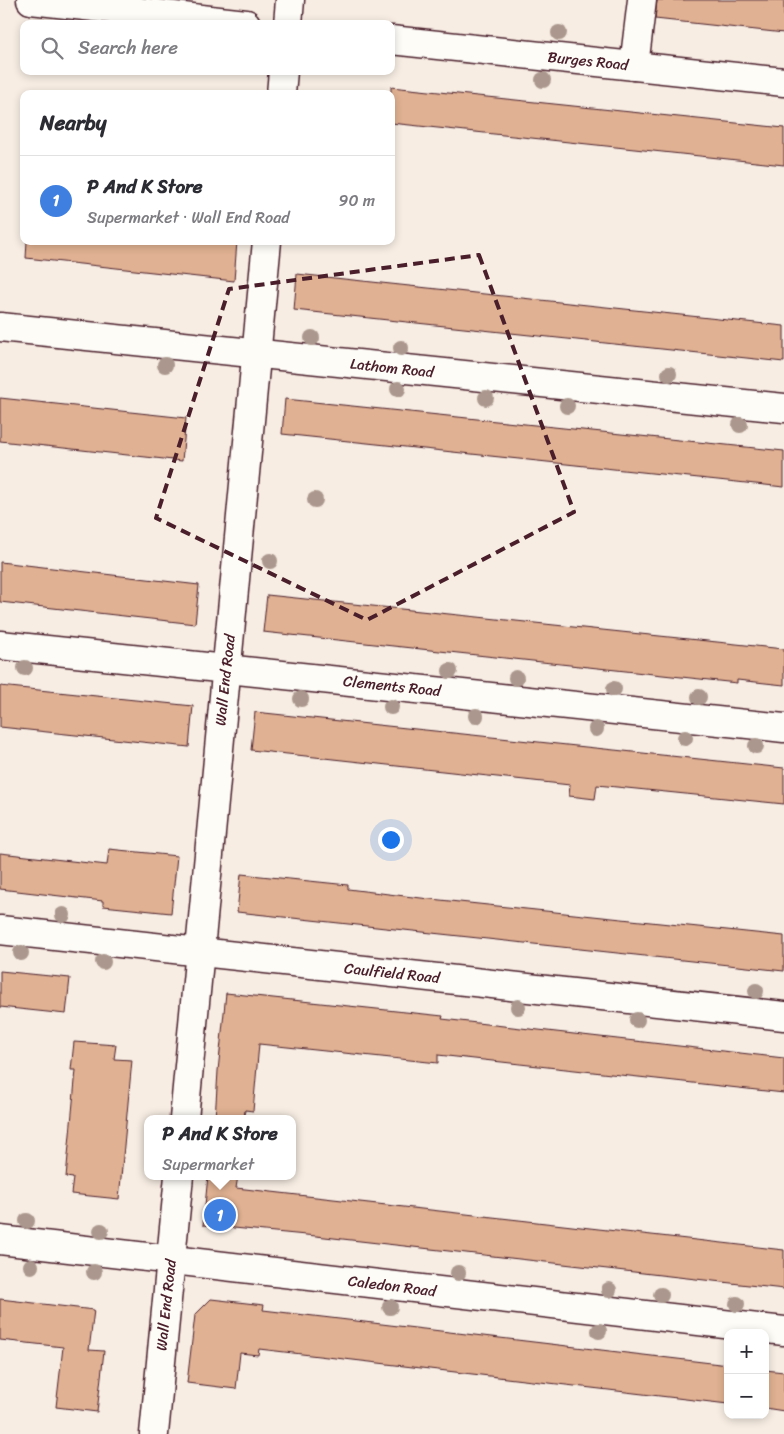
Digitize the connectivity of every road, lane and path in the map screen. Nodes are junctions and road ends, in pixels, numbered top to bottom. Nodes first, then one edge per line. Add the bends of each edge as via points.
1 (32, 0) edge
2 (290, 0) edge
3 (642, 0) edge
4 (210, 20) edge
5 (288, 20) edge
6 (395, 40) edge
7 (634, 66) junction
8 (283, 75) edge
9 (784, 82) edge
10 (281, 90) edge
11 (267, 245) edge
12 (0, 327) edge
13 (257, 354) junction
14 (784, 408) edge
15 (0, 645) edge
16 (227, 669) junction
17 (784, 728) edge
18 (0, 930) edge
19 (199, 951) junction
20 (784, 1016) edge
21 (184, 1115) edge
22 (179, 1180) edge
23 (0, 1240) edge
24 (171, 1260) junction
25 (784, 1331) edge
26 (154, 1434) edge

1 - 4 street
2 - 5 street
3 - 7 street
6 - 7 street, Burges Road
7 - 9 street, Burges Road
8 - 10 street
11 - 13 street, Wall End Road
12 - 13 street, Lathom Road
13 - 14 street, Lathom Road
13 - 16 street, Wall End Road
15 - 16 street, Clements Road
16 - 17 street, Clements Road
16 - 19 street, Wall End Road
18 - 19 street, Caulfield Road
19 - 20 street, Caulfield Road
19 - 21 street, Wall End Road
22 - 24 street, Wall End Road
23 - 24 street, Caledon Road
24 - 25 street, Caledon Road
24 - 26 street, Wall End Road

